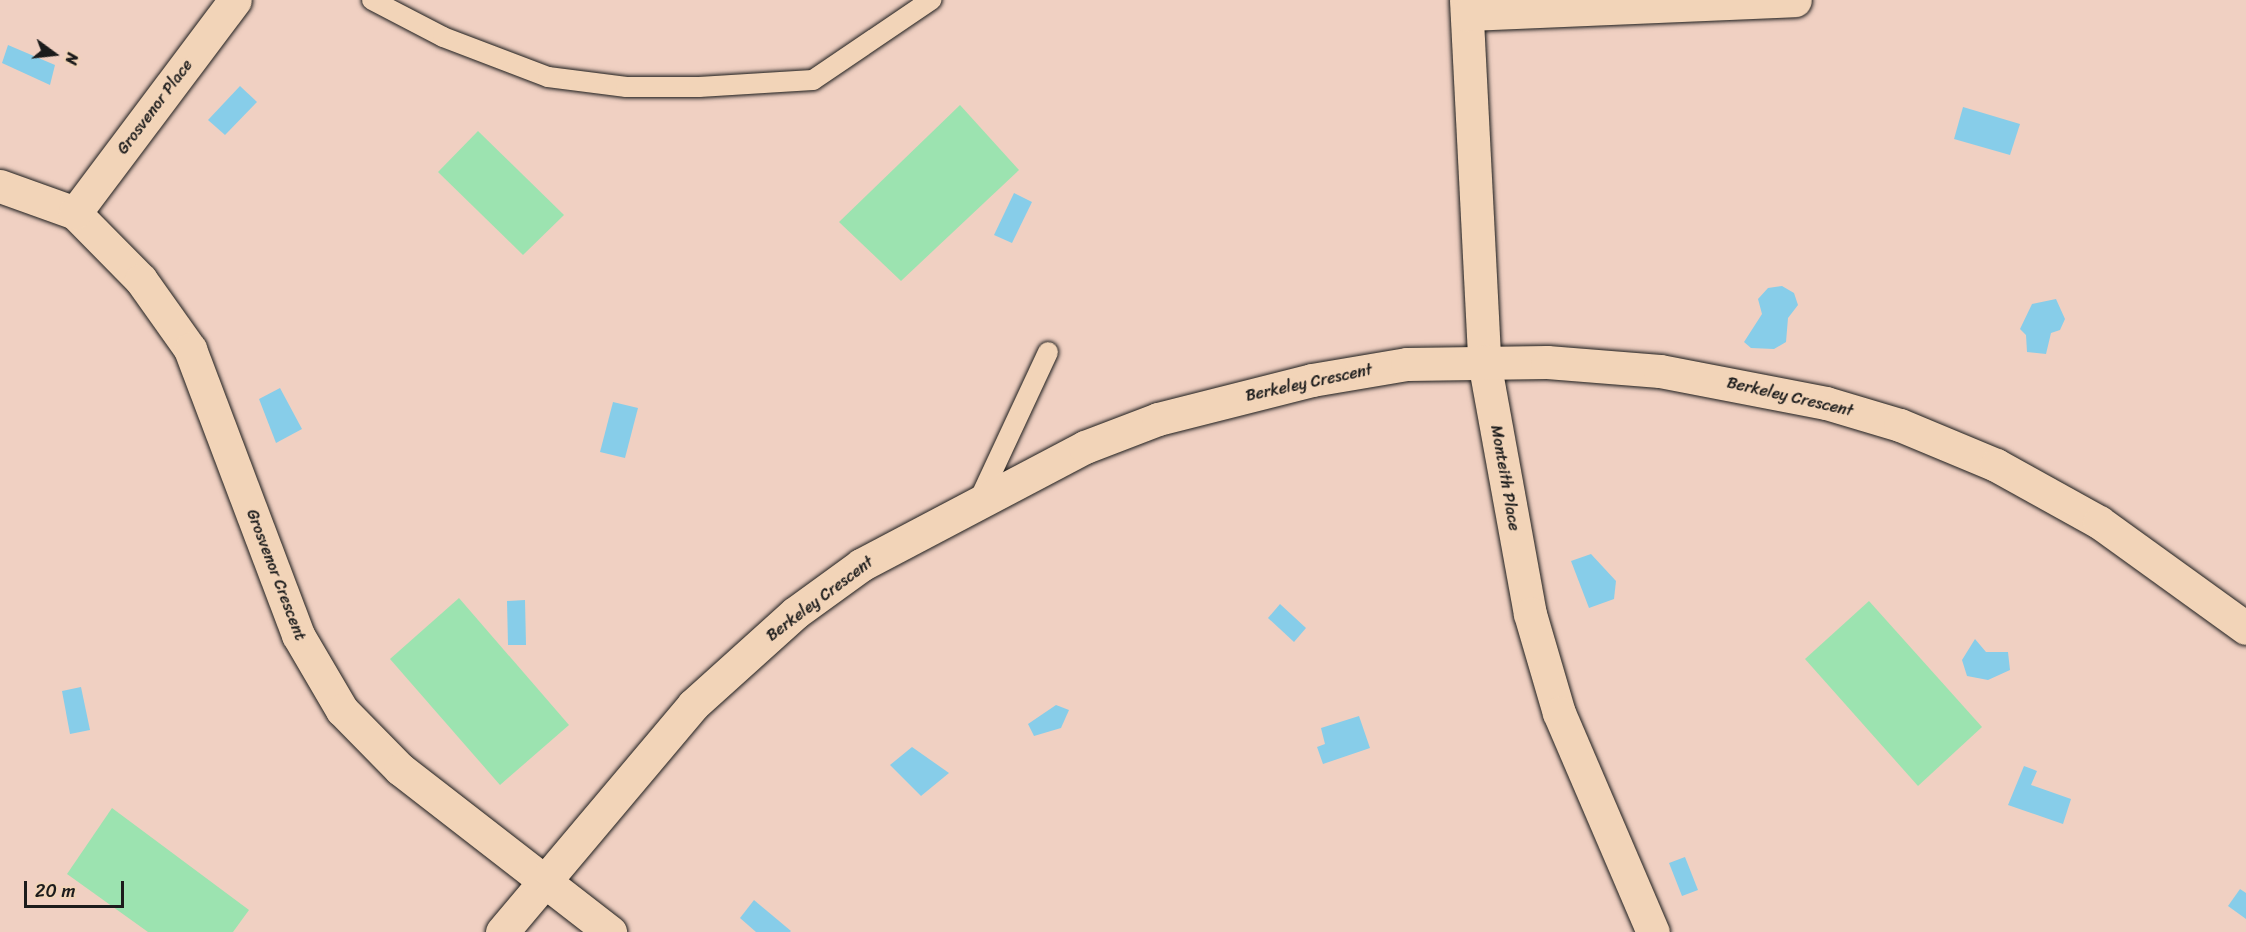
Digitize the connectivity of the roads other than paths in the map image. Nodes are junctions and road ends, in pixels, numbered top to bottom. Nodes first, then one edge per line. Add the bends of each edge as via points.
1 (235, 0) edge
2 (372, 0) edge
3 (931, 0) edge
4 (1795, 0) edge
5 (1467, 7) edge
6 (0, 186) edge
7 (75, 213) junction
8 (1048, 352) dead end
9 (1484, 361) junction
10 (980, 498) junction
11 (2246, 628) edge
12 (539, 882) junction
13 (502, 932) edge
14 (610, 932) edge
15 (1653, 932) edge

1 - 7 street, Grosvenor Place
2 - 3 lane via 443,37 548,77 627,87 813,80
4 - 5 street
5 - 9 street, Monteith Place
6 - 7 street, Grosvenor Crescent
7 - 12 street, Grosvenor Crescent via 141,280 190,349 319,678 364,737
8 - 10 lane
9 - 10 street, Berkeley Crescent via 1407,364 1312,380 1170,416 1085,447
9 - 11 street, Berkeley Crescent via 1660,371 1826,403 1900,425 1996,465 2099,522
9 - 15 street, Monteith Place via 1530,614 1559,713
10 - 12 street, Berkeley Crescent via 861,565 751,650 693,705
12 - 13 street, Berkeley Crescent
12 - 14 street, Grosvenor Crescent

